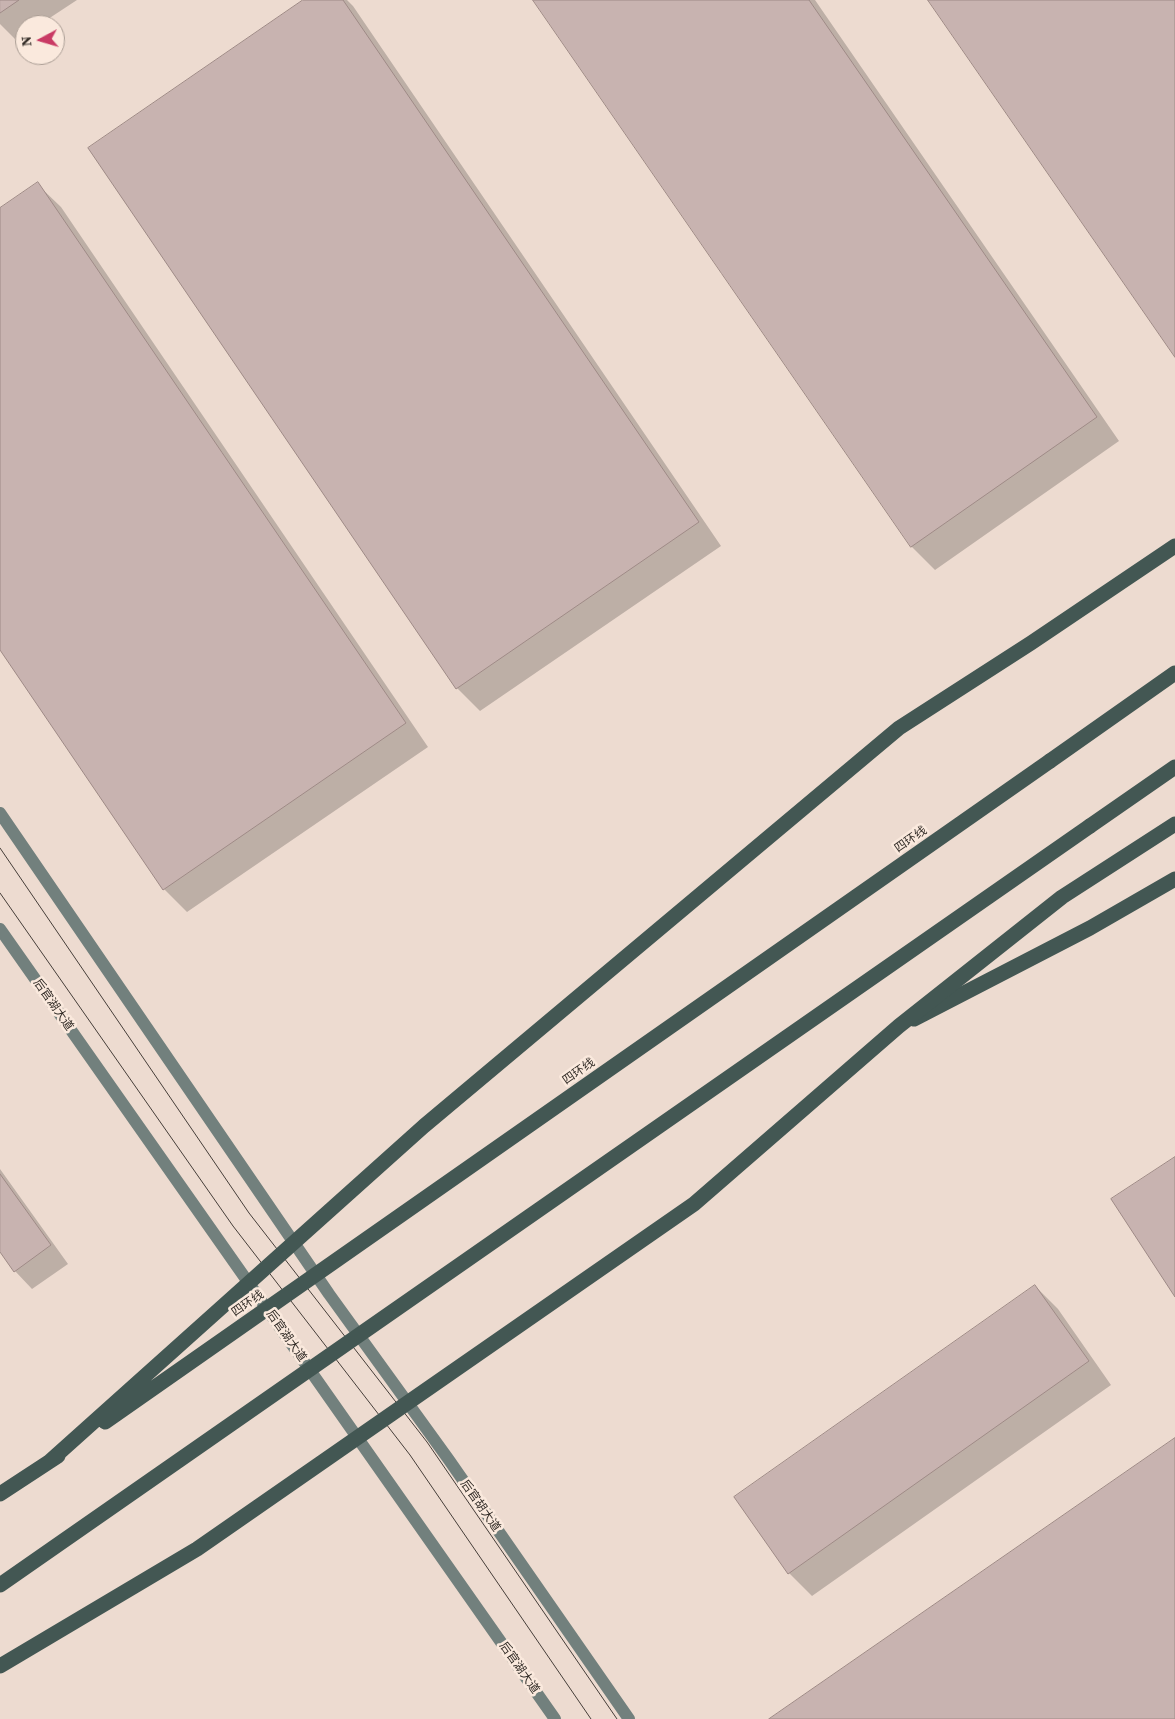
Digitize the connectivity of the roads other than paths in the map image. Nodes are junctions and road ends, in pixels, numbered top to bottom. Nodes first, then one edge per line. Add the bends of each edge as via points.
1 (1175, 546) edge
2 (1175, 673) edge
3 (1175, 767) edge
4 (0, 814) edge
5 (1175, 824) edge
6 (1175, 879) edge
7 (0, 929) edge
8 (899, 1026) junction
9 (50, 1461) junction
10 (0, 1494) edge
11 (0, 1585) edge
12 (0, 1666) edge
13 (555, 1719) edge
14 (629, 1719) edge

1 - 9 highway, bridge via 899,728 424,1126
2 - 9 highway, 四环线, bridge
3 - 11 highway, bridge
4 - 14 main road, 后官胡大道 via 329,1294
5 - 8 highway, bridge via 1062,896
6 - 8 highway, bridge via 1090,928
7 - 13 main road, 后官湖大道
8 - 12 highway, bridge via 694,1204 197,1549
9 - 10 highway, 四环线, bridge

